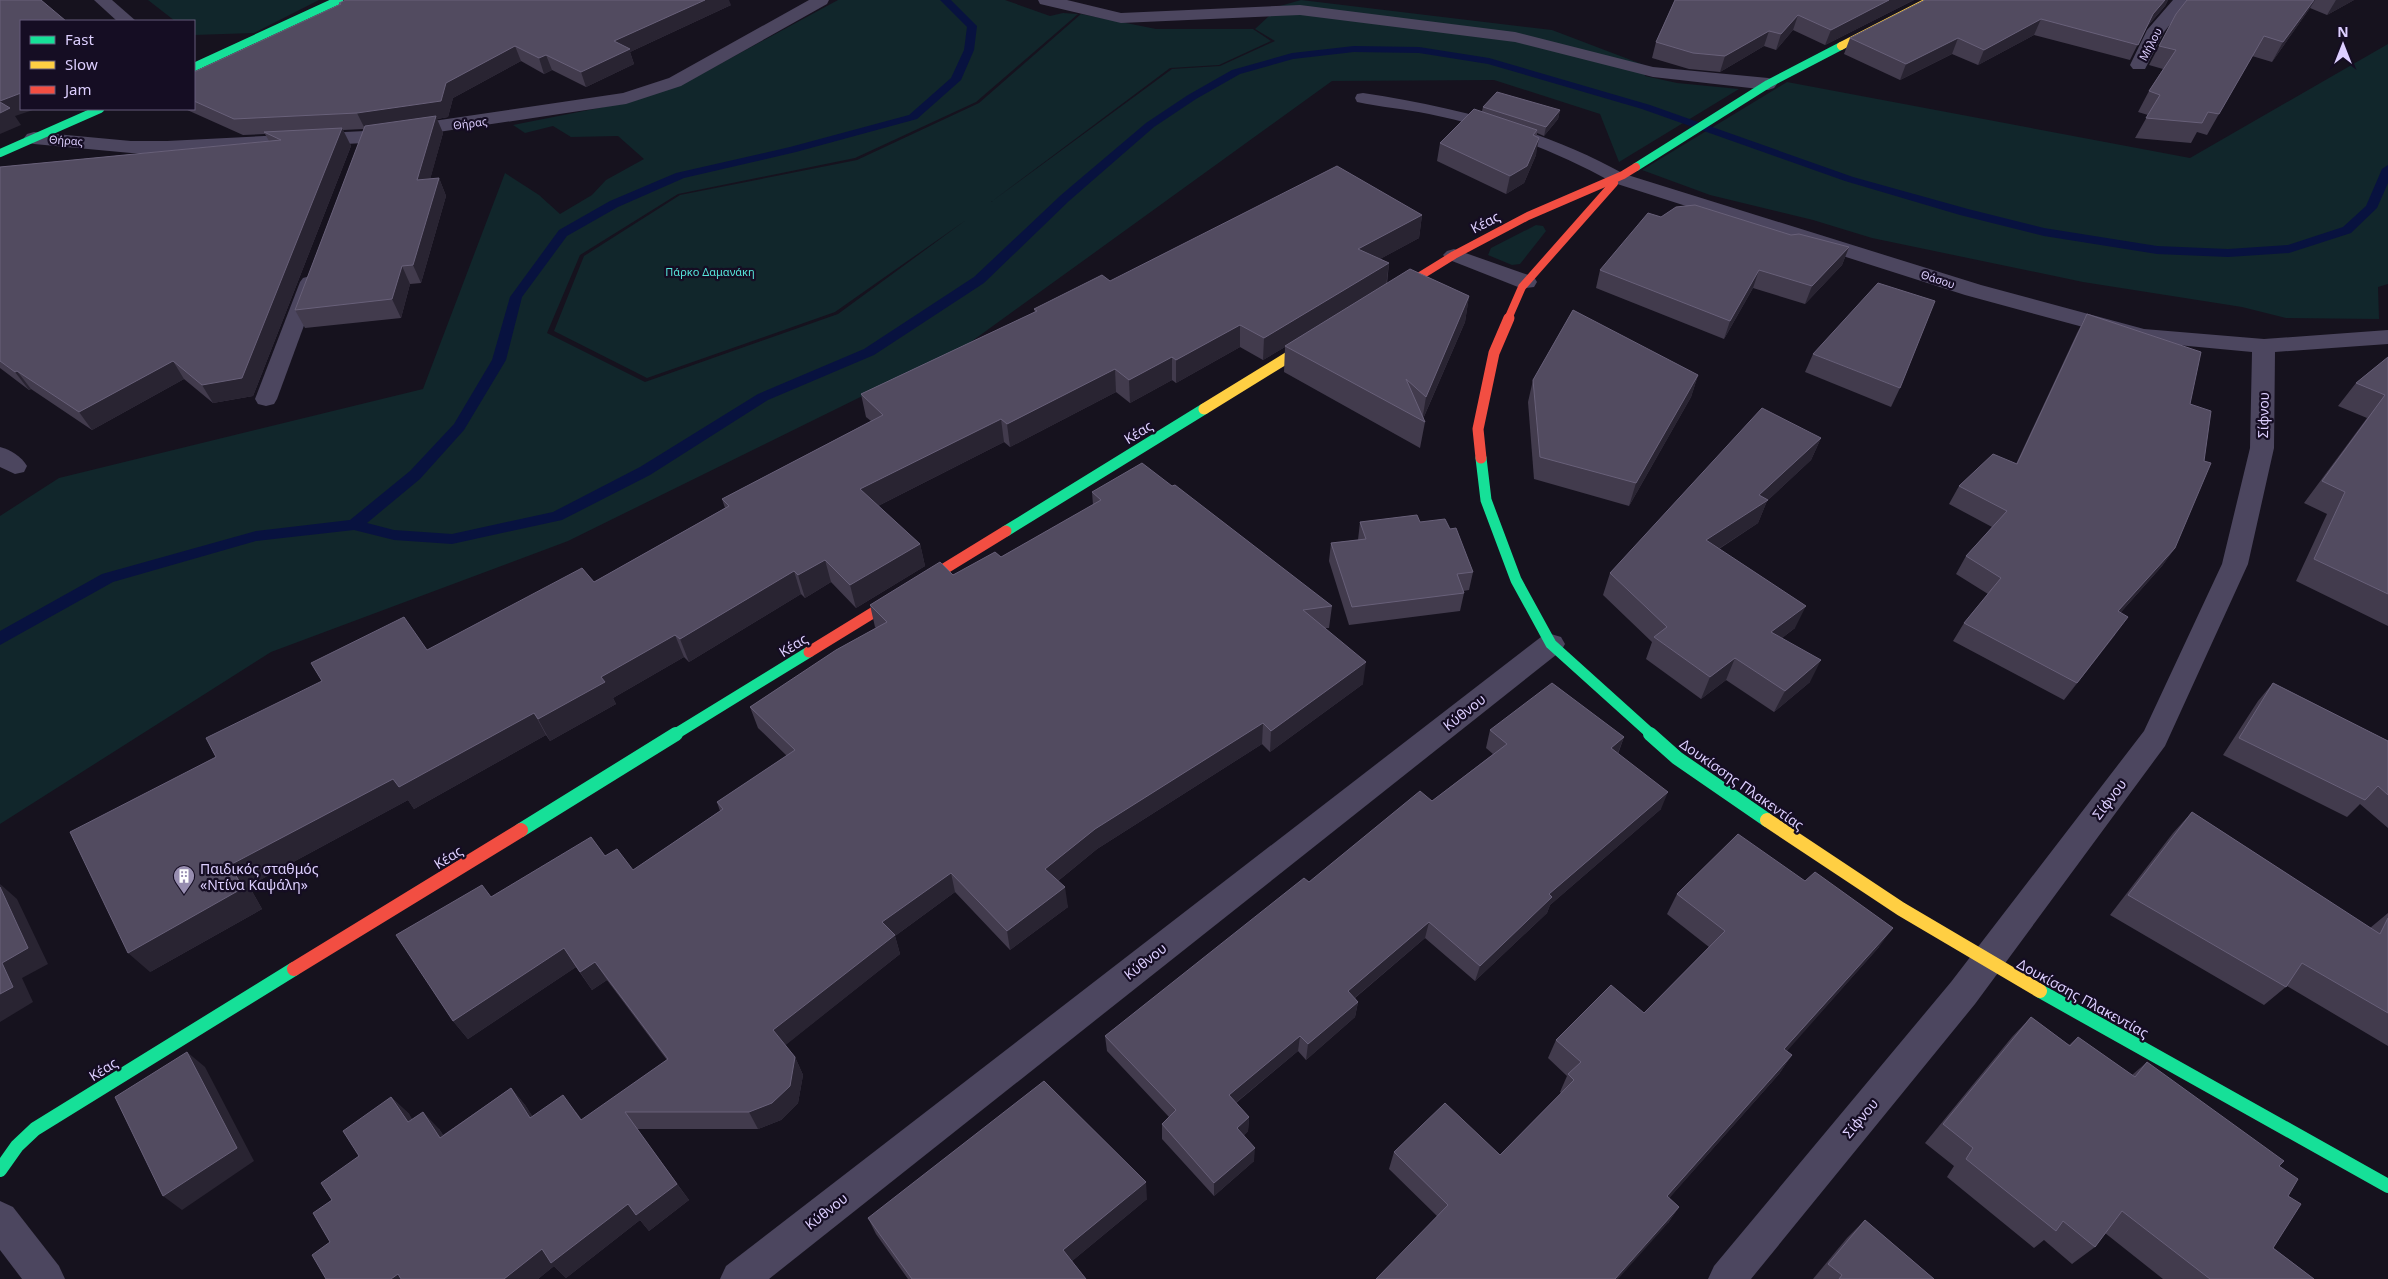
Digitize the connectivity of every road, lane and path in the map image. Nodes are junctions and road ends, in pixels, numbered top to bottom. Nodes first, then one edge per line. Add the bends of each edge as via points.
1 (102, 0) edge
2 (339, 0) edge
3 (821, 0) edge
4 (1046, 0) edge
5 (1931, 0) edge
6 (2182, 0) edge
7 (125, 20) edge
8 (2139, 65) edge
9 (195, 67) edge
10 (1765, 86) junction
11 (1363, 98) dead end
12 (98, 110) edge
13 (34, 138) junction
14 (0, 153) edge
15 (1620, 177) junction
16 (1454, 255) junction
17 (317, 263) edge
18 (1526, 282) junction
19 (1378, 302) edge
20 (1327, 333) edge
21 (2388, 337) edge
22 (2264, 346) junction
23 (266, 399) dead end
24 (1551, 644) junction
25 (1988, 962) junction
26 (0, 1170) edge
27 (2388, 1186) edge
28 (0, 1220) edge
29 (46, 1279) edge
30 (739, 1279) edge
31 (1727, 1279) edge

1 - 7 street
2 - 9 street
3 - 13 street, Θήρας via 675,82 626,98 361,146 131,147
4 - 10 street via 1122,18 1300,10 1515,37 1653,72
5 - 10 street
6 - 8 street, Μήλου via 2156,30
10 - 15 street
11 - 15 lane via 1414,106 1528,137
12 - 13 street
13 - 14 street
15 - 16 street, Κέας via 1528,216
15 - 18 street, Δουκίσσης Πλακεντίας
15 - 22 street, Θάσου via 1973,290 2091,324 2143,336
16 - 18 street
16 - 19 street, Κέας
17 - 23 lane
18 - 24 street, Δουκίσσης Πλακεντίας via 1494,353 1478,429 1486,500 1516,580
20 - 26 street, Κέας via 35,1129 17,1146
21 - 22 street
22 - 25 street, Σίφνου via 2262,448 2235,564 2155,738
24 - 25 street, Δουκίσσης Πλακεντίας via 1677,758 1818,856
24 - 30 street, Κύθνου
25 - 27 street, Δουκίσσης Πλακεντίας
25 - 31 street, Σίφνου
28 - 29 street

